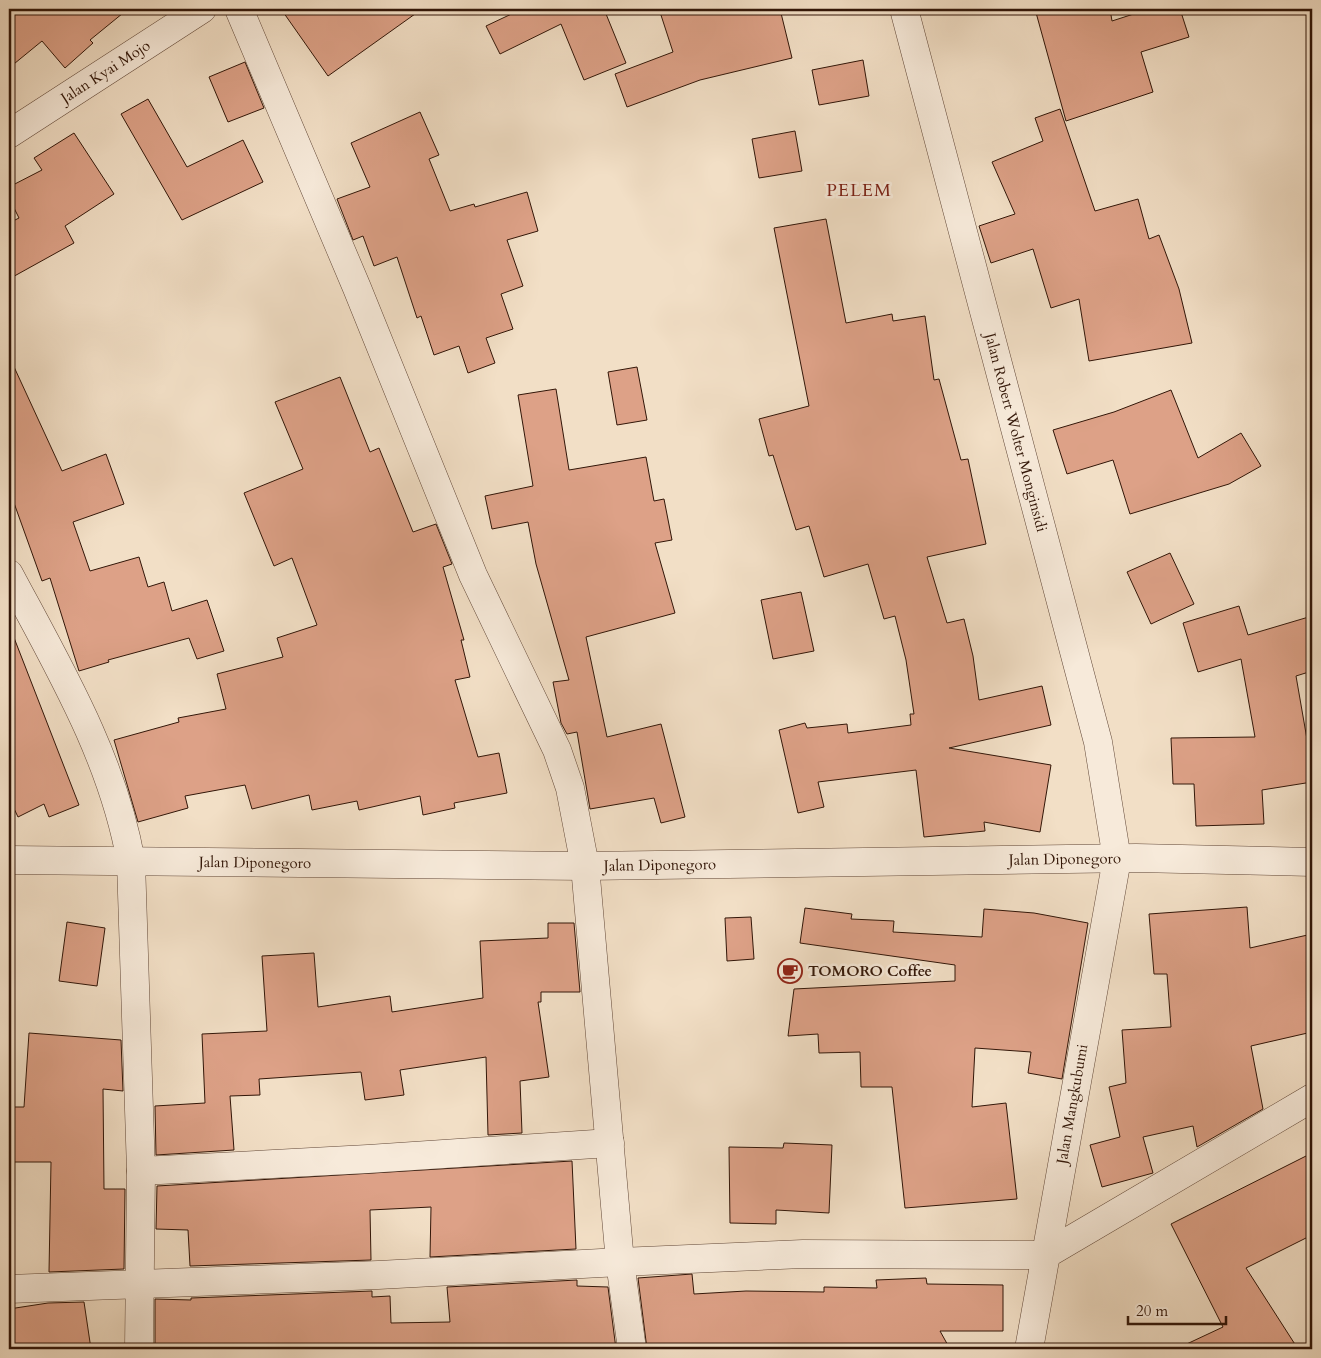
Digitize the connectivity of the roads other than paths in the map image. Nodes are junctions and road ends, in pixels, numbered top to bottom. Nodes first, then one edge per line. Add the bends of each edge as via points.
1 (202, 9) edge
2 (239, 9) edge
3 (904, 9) edge
4 (9, 134) edge
5 (9, 574) edge
6 (1117, 858) junction
7 (9, 860) edge
8 (132, 862) junction
9 (1312, 862) edge
10 (585, 866) junction
11 (1312, 1098) edge
12 (610, 1143) junction
13 (141, 1171) junction
14 (1045, 1255) junction
15 (620, 1262) junction
16 (140, 1283) junction
17 (9, 1289) edge
18 (139, 1349) edge
19 (632, 1349) edge
20 (1029, 1349) edge

1 - 4 street, Jalan Kyai Mojo
2 - 10 street via 474,575 557,750 570,788
3 - 6 street, Jalan Robert Wolter Monginsidi via 1098,742
5 - 8 street via 86,719 116,797
6 - 9 street, Jalan Diponegoro
6 - 10 street, Jalan Diponegoro
6 - 14 street, Jalan Mangkubumi
7 - 8 street, Jalan Diponegoro
8 - 10 street, Jalan Diponegoro
8 - 13 street
10 - 12 street
11 - 14 street
12 - 13 street
12 - 15 street
13 - 16 street
14 - 15 street via 803,1254
14 - 20 street, Jalan Mangkubumi
15 - 16 street
15 - 19 street
16 - 17 street
16 - 18 street

